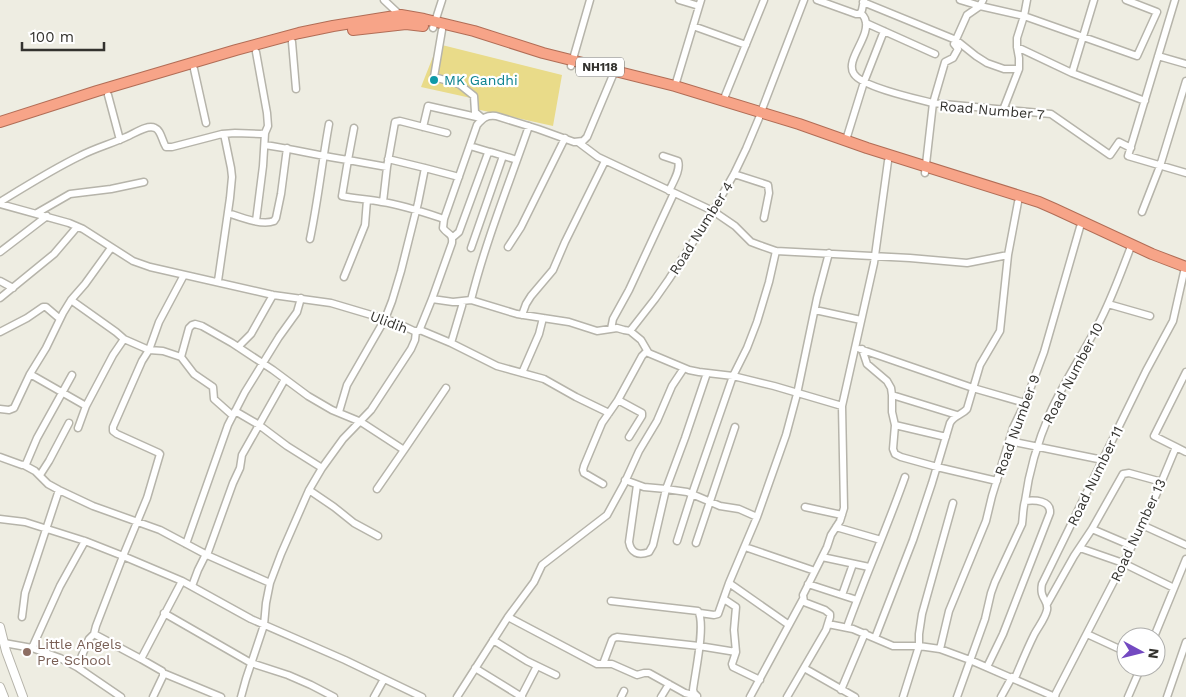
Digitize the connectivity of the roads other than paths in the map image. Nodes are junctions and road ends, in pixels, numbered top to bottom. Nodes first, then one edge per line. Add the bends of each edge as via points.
1 (384, 0) edge
2 (442, 0) edge
3 (590, 0) edge
4 (679, 0) edge
5 (764, 0) edge
6 (804, 0) edge
7 (817, 0) edge
8 (960, 0) edge
9 (1026, 0) edge
10 (1094, 0) edge
11 (1126, 0) edge
12 (1175, 0) edge
13 (864, 1) edge
14 (700, 3) edge
15 (981, 3) edge
16 (861, 12) junction
17 (1024, 16) junction
18 (403, 19) junction
19 (866, 23) junction
20 (437, 26) junction
21 (693, 26) junction
22 (884, 31) junction
23 (1083, 37) junction
24 (956, 40) junction
25 (292, 42) junction
26 (746, 45) junction
27 (1017, 47) junction
28 (256, 52) junction
29 (935, 54) dead end
30 (1158, 56) junction
31 (572, 63) junction
32 (1186, 64) edge
33 (194, 69) junction
34 (1019, 69) junction
35 (1072, 73) junction
36 (613, 76) junction
37 (1186, 81) edge
38 (864, 82) junction
39 (675, 86) junction
40 (296, 88) dead end
41 (108, 95) junction
42 (723, 101) junction
43 (1145, 101) junction
44 (933, 103) junction
45 (1003, 110) junction
46 (760, 115) junction
47 (482, 118) junction
48 (0, 122) edge
49 (206, 123) dead end
50 (329, 124) dead end
51 (529, 126) junction
52 (0, 127) edge
53 (423, 127) junction
54 (354, 128) dead end
55 (265, 133) junction
56 (447, 133) dead end
57 (224, 134) junction
58 (565, 138) junction
59 (120, 140) junction
60 (846, 140) junction
61 (578, 142) junction
62 (265, 145) junction
63 (470, 146) junction
64 (287, 148) junction
65 (1131, 148) junction
66 (490, 152) junction
67 (323, 156) junction
68 (504, 156) junction
69 (663, 156) dead end
70 (388, 159) junction
71 (348, 160) junction
72 (517, 160) junction
73 (606, 161) junction
74 (888, 161) junction
75 (1160, 166) junction
76 (386, 167) junction
77 (424, 168) junction
78 (925, 170) junction
79 (1186, 173) edge
80 (734, 174) junction
81 (459, 177) junction
82 (144, 182) dead end
83 (672, 192) junction
84 (367, 200) junction
85 (383, 202) junction
86 (1018, 202) junction
87 (0, 203) edge
88 (416, 209) junction
89 (713, 211) junction
90 (1142, 212) dead end
91 (37, 213) junction
92 (228, 213) junction
93 (47, 216) junction
94 (764, 218) dead end
95 (444, 219) junction
96 (256, 221) junction
97 (77, 227) junction
98 (1080, 227) junction
99 (452, 238) junction
100 (310, 239) dead end
101 (508, 247) dead end
102 (111, 248) junction
103 (471, 248) dead end
104 (1130, 249) junction
105 (776, 251) junction
106 (0, 252) edge
107 (829, 253) junction
108 (1008, 255) junction
109 (875, 256) junction
110 (1185, 271) edge
111 (184, 275) junction
112 (344, 277) dead end
113 (0, 281) edge
114 (218, 281) junction
115 (13, 288) junction
116 (273, 295) junction
117 (0, 298) edge
118 (301, 298) junction
119 (432, 299) junction
120 (71, 300) junction
121 (471, 300) junction
122 (463, 301) junction
123 (1108, 304) junction
124 (815, 310) junction
125 (522, 315) junction
126 (1150, 316) dead end
127 (543, 318) junction
128 (60, 319) junction
129 (385, 319) junction
130 (861, 320) junction
131 (611, 329) junction
132 (418, 331) junction
133 (630, 331) junction
134 (0, 332) edge
135 (124, 338) junction
136 (451, 343) junction
137 (238, 348) junction
138 (858, 348) junction
139 (148, 350) junction
140 (648, 352) junction
141 (181, 357) junction
142 (263, 364) junction
143 (684, 368) junction
144 (1186, 372) edge
145 (522, 373) junction
146 (706, 373) junction
147 (30, 374) junction
148 (72, 375) dead end
149 (733, 376) junction
150 (285, 379) junction
151 (446, 388) dead end
152 (973, 388) junction
153 (62, 392) junction
154 (797, 394) junction
155 (892, 395) junction
156 (618, 400) junction
157 (1025, 403) junction
158 (86, 406) junction
159 (842, 406) junction
160 (0, 409) edge
161 (339, 412) junction
162 (234, 413) junction
163 (609, 413) junction
164 (957, 415) junction
165 (361, 422) junction
166 (69, 423) dead end
167 (259, 425) junction
168 (895, 425) junction
169 (735, 427) dead end
170 (78, 428) dead end
171 (629, 437) dead end
172 (946, 437) junction
173 (1009, 441) junction
174 (1176, 447) junction
175 (1038, 448) junction
176 (404, 450) junction
177 (1186, 452) edge
178 (0, 457) edge
179 (1103, 460) junction
180 (24, 465) junction
181 (937, 467) junction
182 (322, 468) junction
183 (40, 475) junction
184 (905, 478) dead end
185 (625, 480) junction
186 (997, 481) junction
187 (1162, 482) junction
188 (603, 484) dead end
189 (636, 485) junction
190 (377, 489) dead end
191 (666, 489) junction
192 (59, 490) junction
193 (309, 490) junction
194 (692, 494) junction
195 (1025, 501) junction
196 (709, 502) junction
197 (953, 503) dead end
198 (806, 507) dead end
199 (842, 515) junction
200 (758, 517) junction
201 (0, 519) edge
202 (137, 522) junction
203 (1142, 525) junction
204 (836, 527) junction
205 (46, 528) junction
206 (1092, 529) junction
207 (378, 536) dead end
208 (881, 540) junction
209 (86, 541) junction
210 (677, 541) dead end
211 (696, 543) dead end
212 (186, 544) junction
213 (1186, 545) edge
214 (1132, 546) junction
215 (745, 547) junction
216 (1080, 548) junction
217 (207, 555) junction
218 (123, 556) junction
219 (822, 556) junction
220 (1186, 559) edge
221 (1123, 563) junction
222 (854, 564) junction
223 (869, 567) junction
224 (814, 571) junction
225 (182, 580) junction
226 (270, 583) junction
227 (730, 583) junction
228 (808, 584) junction
229 (192, 586) junction
230 (1174, 588) junction
231 (842, 595) junction
232 (724, 599) junction
233 (803, 599) junction
234 (857, 600) junction
235 (611, 601) dead end
236 (1047, 604) junction
237 (164, 613) junction
238 (700, 614) junction
239 (22, 617) dead end
240 (508, 617) junction
241 (828, 624) junction
242 (264, 625) junction
243 (789, 625) junction
244 (0, 627) edge
245 (1158, 627) edge
246 (847, 628) junction
247 (865, 633) junction
248 (94, 634) junction
249 (1087, 634) junction
250 (875, 638) junction
251 (493, 640) junction
252 (1186, 642) edge
253 (4, 643) junction
254 (699, 646) junction
255 (919, 646) junction
256 (1116, 647) edge
257 (32, 648) junction
258 (940, 649) junction
259 (736, 652) junction
260 (1184, 654) edge
261 (141, 659) junction
262 (970, 660) junction
263 (252, 663) junction
264 (603, 664) junction
265 (536, 666) junction
266 (77, 667) junction
267 (987, 667) junction
268 (475, 668) junction
269 (804, 668) junction
270 (163, 673) junction
271 (556, 675) dead end
272 (1137, 677) edge
273 (1014, 678) junction
274 (384, 679) junction
275 (760, 680) junction
276 (669, 684) junction
277 (0, 687) edge
278 (841, 690) junction
279 (697, 696) edge
280 (1052, 696) edge
281 (4, 697) edge
282 (23, 697) edge
283 (121, 697) edge
284 (153, 697) edge
285 (221, 697) edge
286 (242, 697) edge
287 (334, 697) edge
288 (374, 697) edge
289 (422, 697) edge
290 (457, 697) edge
291 (522, 697) edge
292 (661, 697) edge
293 (750, 697) edge
294 (787, 697) edge
295 (855, 697) edge
296 (902, 697) edge
297 (957, 697) edge
298 (1001, 697) edge
299 (1128, 697) edge
300 (1167, 697) edge

1 - 18 street
2 - 20 street
3 - 31 street
4 - 14 street
5 - 26 street
6 - 46 street, Road Number 4
7 - 16 street via 854,13
8 - 15 street
9 - 17 street
10 - 23 street
11 - 23 street via 1157,12 1137,56
12 - 30 street
13 - 16 street
13 - 24 street
14 - 21 street
15 - 17 street
15 - 24 street via 967,15
16 - 19 street
17 - 23 street
17 - 27 street
18 - 20 highway, NH118
18 - 25 highway, NH118
18 - 48 highway, NH118 via 333,26 290,36
19 - 22 street
19 - 38 street via 851,69
20 - 31 highway, NH118
20 - 47 street via 434,77 459,84 474,96 475,112
21 - 26 street
21 - 39 street
22 - 29 street
22 - 38 street
23 - 35 street
24 - 34 street via 987,63 1004,69
24 - 44 street via 954,44 958,49 953,58 945,62
25 - 28 highway, NH118
25 - 40 street
26 - 42 street
27 - 34 street
27 - 35 street
28 - 33 highway, NH118
28 - 55 street via 267,113
30 - 32 street
30 - 43 street
31 - 36 highway, NH118
31 - 39 highway, NH118
33 - 41 highway, NH118
33 - 49 street
34 - 45 street
35 - 43 street
36 - 46 highway, NH118
36 - 61 street via 587,137
37 - 75 street
38 - 44 street
38 - 60 street
39 - 42 highway, NH118
41 - 52 highway, NH118
41 - 59 street
42 - 46 highway, NH118
43 - 65 street
44 - 45 street, Road Number 7
44 - 78 street, Road Number 7
45 - 65 street, Road Number 7 via 1050,114 1110,155 1119,142
46 - 60 highway, NH118
46 - 74 highway, NH118
46 - 80 street, Road Number 4
47 - 51 street via 496,116
47 - 53 street via 428,106
47 - 63 street
50 - 67 street
51 - 58 street
51 - 72 street
53 - 56 street
53 - 70 street via 395,122
54 - 71 street
55 - 57 street
55 - 62 street
57 - 59 street via 166,147 159,131 152,127
57 - 92 street via 232,176
58 - 61 street
58 - 101 street
59 - 87 street via 81,155
60 - 78 highway, NH118
61 - 73 street
62 - 64 street
62 - 96 street
63 - 66 street
63 - 81 street
64 - 67 street
64 - 96 street via 276,218 271,223
65 - 75 street via 1128,156
66 - 68 street
66 - 99 street, Ulidih via 459,232
67 - 71 street
67 - 100 street
68 - 72 street
68 - 103 street
69 - 83 street via 679,163
70 - 76 street
70 - 77 street
71 - 76 street
71 - 84 street via 342,196
72 - 121 street via 487,240
73 - 83 street
73 - 125 street via 553,270 531,296
74 - 78 highway, NH118
74 - 109 street
75 - 79 street
75 - 90 street
76 - 85 street
77 - 81 street
77 - 88 street
78 - 86 highway, NH118
78 - 110 highway, NH118 via 1039,202
80 - 89 street, Road Number 4
80 - 94 street via 768,185
81 - 95 street
82 - 91 street via 65,195
83 - 89 street
83 - 131 street via 614,316
84 - 85 street
84 - 112 street via 365,225
85 - 88 street
86 - 98 highway, NH118
86 - 108 street
87 - 91 street, Ulidih
88 - 95 street
88 - 129 street
89 - 105 street via 752,242
89 - 133 street, Road Number 4 via 669,280
91 - 93 street, Ulidih
92 - 96 street
92 - 114 street
93 - 97 street, Ulidih
93 - 106 street
95 - 99 street via 443,228
97 - 102 street, Ulidih
97 - 115 street via 54,254
98 - 104 highway, NH118
98 - 157 street, Road Number 9 via 1044,352
99 - 119 street, Ulidih
102 - 111 street, Ulidih via 133,261
102 - 120 street
104 - 110 highway, NH118
104 - 123 street, Road Number 10
105 - 107 street
105 - 149 street via 756,322
107 - 109 street
107 - 124 street
108 - 109 street via 967,264
108 - 152 street via 1000,331 980,365
109 - 130 street
110 - 179 street, Road Number 11 via 1173,321
111 - 114 street, Ulidih
111 - 139 street
113 - 115 street
114 - 116 street, Ulidih
115 - 117 street
116 - 118 street, Ulidih
116 - 137 street
118 - 129 street, Ulidih
118 - 142 street via 297,312
119 - 122 street
119 - 132 street, Ulidih
120 - 128 street
120 - 135 street
121 - 122 street
121 - 125 street
122 - 136 street
123 - 126 street
123 - 175 street, Road Number 10 via 1050,412
124 - 130 street
124 - 154 street
125 - 127 street
127 - 131 street via 598,331
127 - 145 street
128 - 134 street via 43,306
128 - 147 street
129 - 132 street, Ulidih
129 - 161 street via 347,385
130 - 138 street
131 - 133 street
132 - 136 street
132 - 165 street via 403,362
133 - 140 street
135 - 139 street
135 - 158 street
136 - 145 street via 497,366
137 - 141 street via 195,324 189,328
137 - 142 street
138 - 152 street
138 - 155 street via 867,364 887,381
138 - 159 street
139 - 141 street
139 - 202 street via 112,428 116,434 160,454
140 - 143 street
140 - 156 street via 644,352
141 - 162 street via 194,374 213,387 214,399
142 - 150 street
142 - 162 street
143 - 146 street
143 - 185 street
144 - 174 street via 1154,436
145 - 163 street via 544,379
146 - 149 street
146 - 191 street
147 - 153 street
147 - 160 street via 14,408
148 - 153 street
149 - 154 street
149 - 194 street
150 - 161 street via 308,396
150 - 167 street
151 - 176 street
152 - 157 street
152 - 164 street via 967,409
153 - 158 street
153 - 180 street
154 - 159 street
154 - 200 street
155 - 164 street
155 - 168 street
156 - 163 street
156 - 171 street via 642,413
157 - 173 street, Road Number 9
158 - 170 street
159 - 199 street
161 - 165 street
162 - 167 street
162 - 212 street
163 - 188 street via 599,428 583,470 586,476
164 - 172 street via 950,423
165 - 176 street
165 - 182 street via 343,438
166 - 183 street
167 - 182 street
167 - 217 street via 242,455
168 - 172 street
168 - 181 street via 895,454
169 - 196 street
172 - 181 street
173 - 175 street
173 - 186 street, Road Number 9
174 - 177 street
174 - 187 street, Road Number 13
175 - 179 street
175 - 195 street, Road Number 10 via 1029,474
176 - 190 street
178 - 180 street
179 - 236 street, Road Number 11 via 1042,584 1040,591
180 - 183 street
181 - 186 street
181 - 250 street
182 - 193 street
183 - 192 street
184 - 208 street
185 - 189 street
185 - 240 street via 607,514 542,564 534,582
186 - 258 street, Road Number 9 via 986,521 946,620
187 - 203 street, Road Number 13
187 - 206 street via 1123,474
189 - 191 street
189 - 191 street via 629,542 630,548 640,554 648,552 653,545
191 - 194 street
192 - 202 street
192 - 205 street
193 - 207 street
193 - 226 street
194 - 196 street
194 - 210 street
195 - 262 street, Road Number 10 via 1022,524 994,582
195 - 267 street via 1044,502 1048,504 1050,513
196 - 200 street
196 - 211 street
197 - 255 street via 922,614
198 - 199 street
199 - 204 street
200 - 215 street
201 - 205 street
202 - 212 street
202 - 218 street
203 - 213 street
203 - 214 street, Road Number 13
204 - 208 street
204 - 219 street
205 - 209 street
205 - 239 street via 24,593
206 - 214 street
206 - 216 street
208 - 223 street
209 - 218 street
209 - 257 street via 60,586
212 - 217 street
214 - 221 street, Road Number 13
215 - 224 street
215 - 227 street
216 - 221 street
216 - 236 street
217 - 226 street
217 - 229 street
218 - 225 street
218 - 248 street
219 - 222 street
219 - 224 street
220 - 230 street
221 - 230 street
221 - 249 street, Road Number 13
222 - 223 street
222 - 231 street
223 - 234 street
224 - 228 street
225 - 229 street
225 - 237 street
226 - 242 street
227 - 232 street
227 - 243 street
228 - 231 street
228 - 233 street
229 - 242 street
230 - 245 street
231 - 234 street
232 - 238 street via 718,614
232 - 259 street via 736,607
233 - 241 street via 830,614
233 - 243 street
234 - 246 street
235 - 238 street via 695,610
236 - 273 street, Road Number 11
237 - 261 street
237 - 263 street
238 - 254 street
240 - 251 street
240 - 264 street via 597,664
241 - 246 street
241 - 269 street
242 - 263 street
242 - 274 street
243 - 275 street
244 - 253 street
246 - 247 street
247 - 250 street
247 - 278 street
248 - 261 street
248 - 266 street
249 - 256 street
249 - 280 street, Road Number 13
250 - 255 street via 893,646
251 - 265 street
251 - 268 street
252 - 260 street
253 - 257 street
253 - 282 street
254 - 259 street
254 - 264 street via 617,637 612,640
254 - 279 street via 694,690
255 - 258 street
255 - 296 street
257 - 266 street
258 - 262 street
259 - 275 street via 733,667
260 - 300 street
261 - 270 street
262 - 267 street
262 - 297 street, Road Number 10
263 - 286 street
263 - 287 street via 288,675
264 - 276 street via 612,664 637,674 649,673
265 - 271 street
265 - 291 street
266 - 283 street
267 - 273 street
268 - 290 street
268 - 291 street
269 - 278 street
269 - 294 street
270 - 284 street
270 - 285 street
272 - 299 street
273 - 280 street
273 - 298 street, Road Number 11
274 - 288 street
274 - 289 street
275 - 293 street
276 - 279 street
276 - 292 street
277 - 281 street
278 - 295 street

